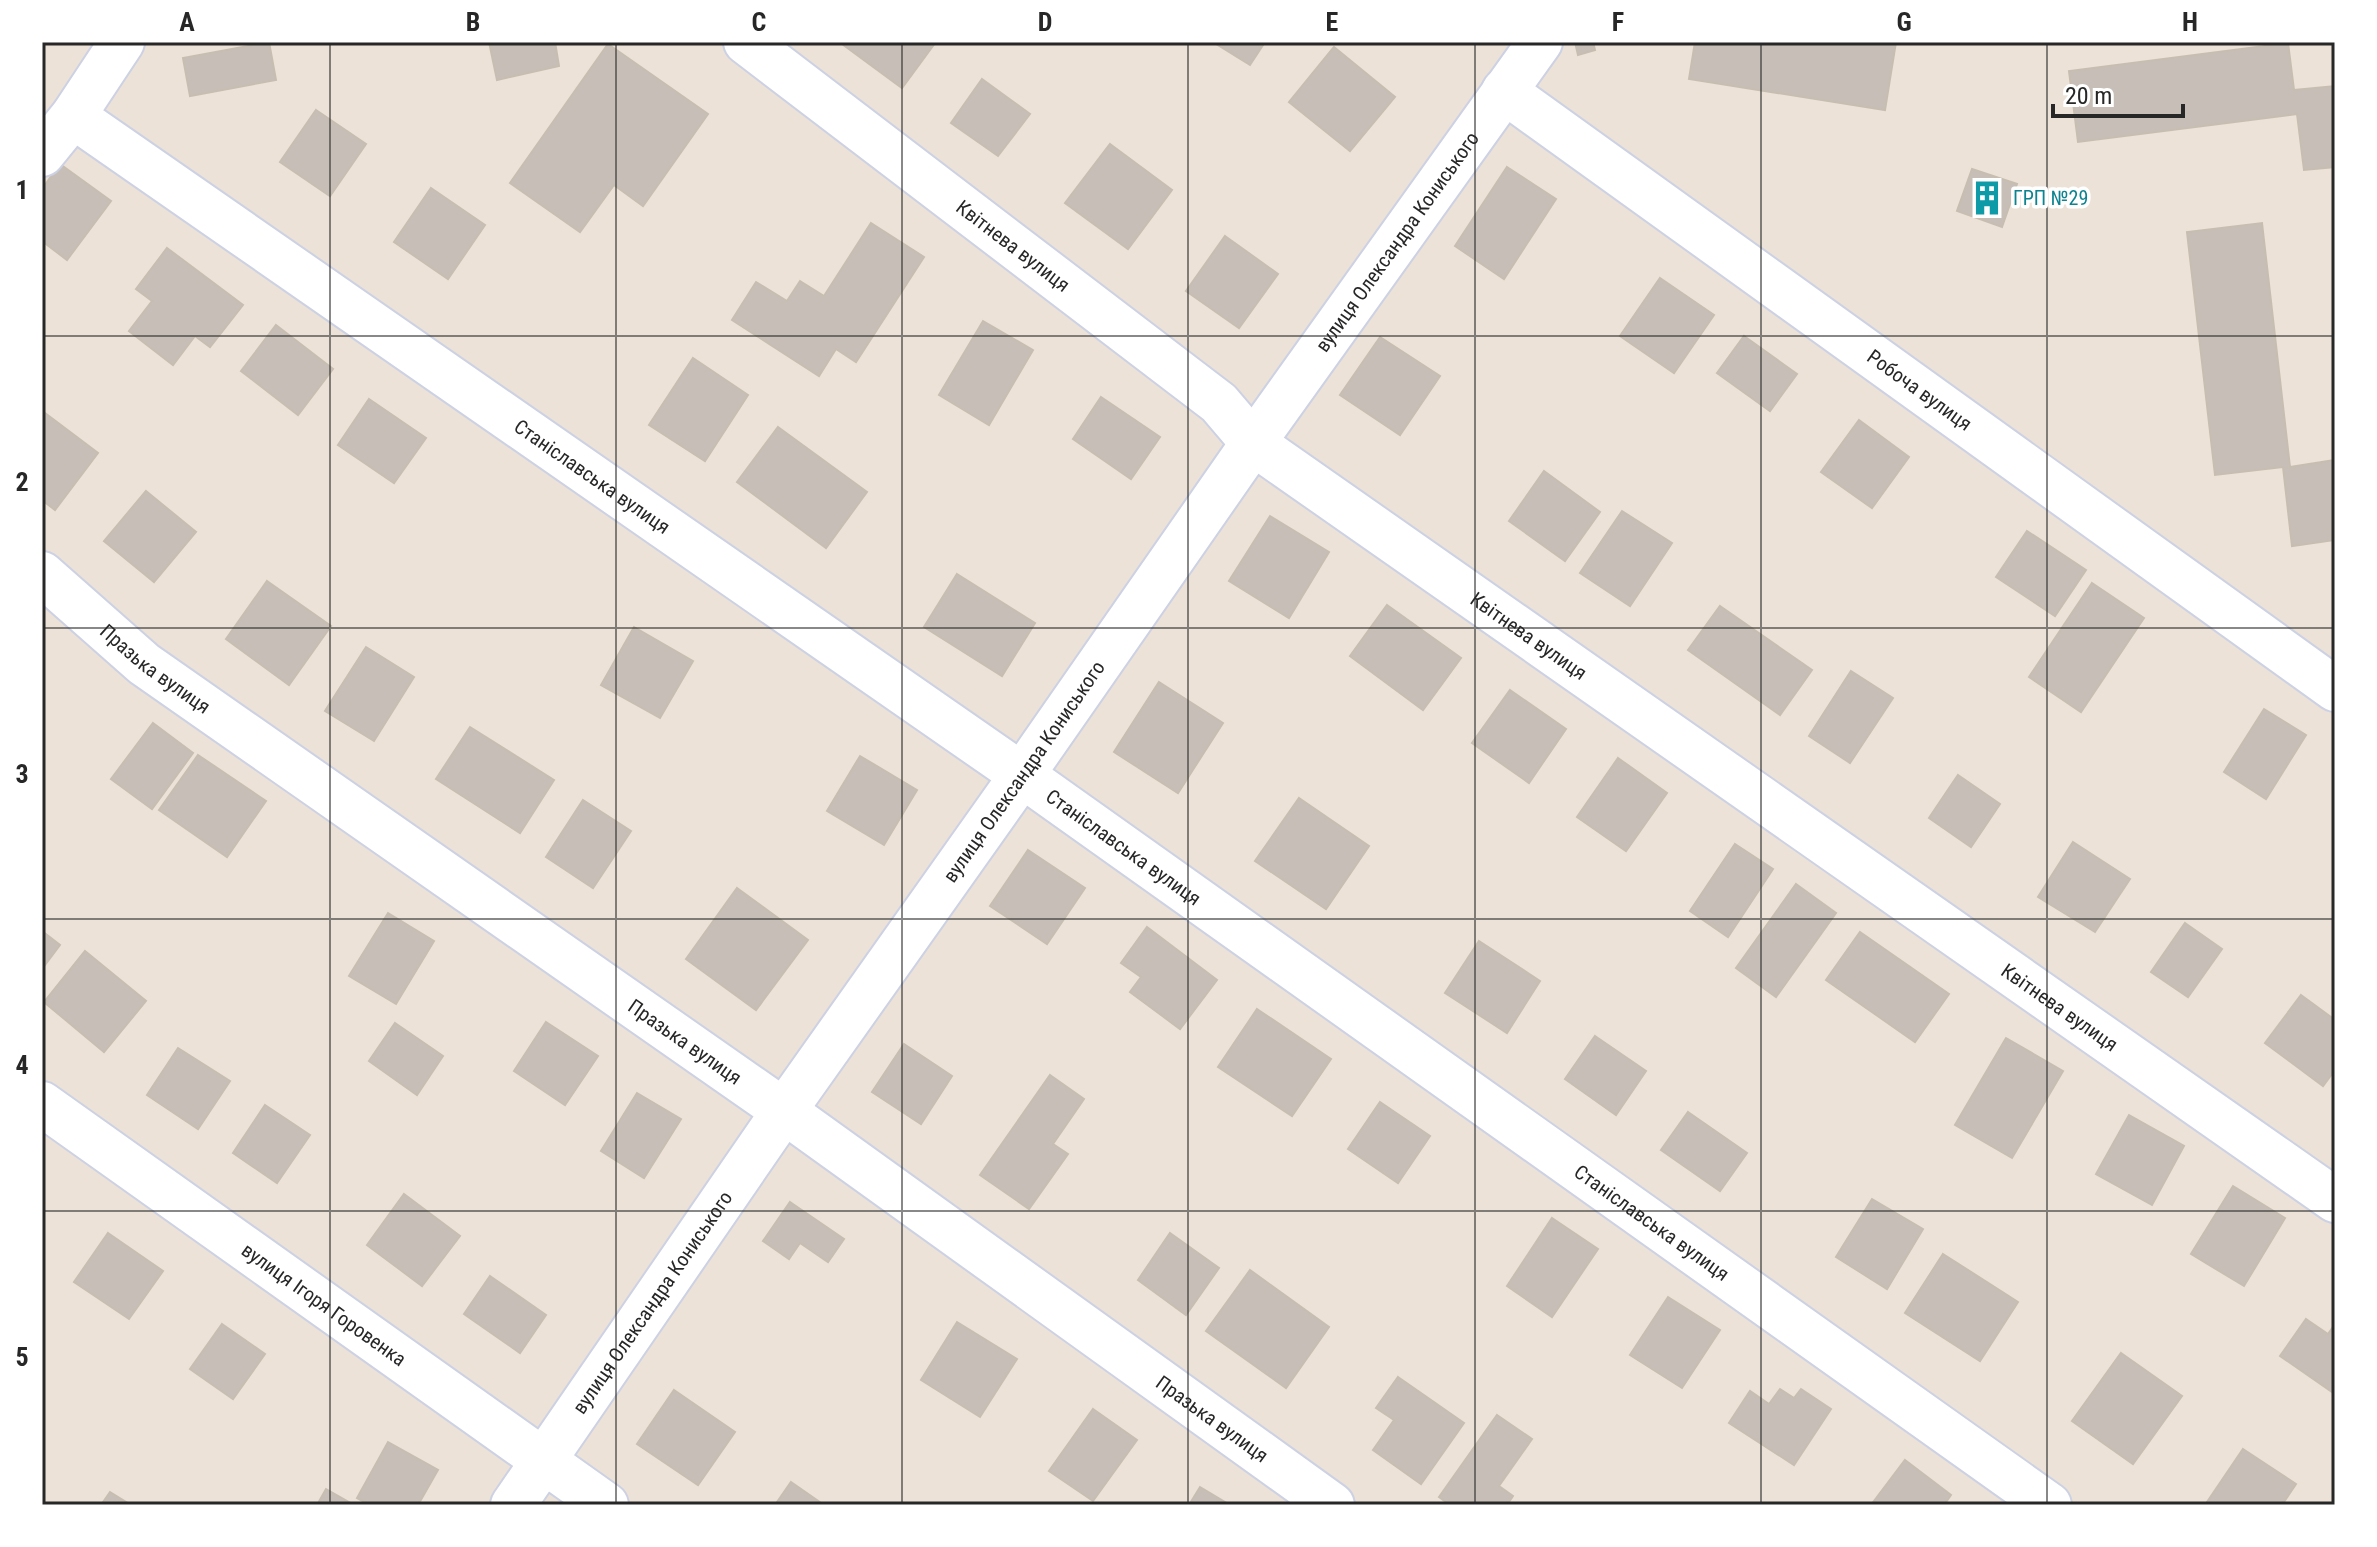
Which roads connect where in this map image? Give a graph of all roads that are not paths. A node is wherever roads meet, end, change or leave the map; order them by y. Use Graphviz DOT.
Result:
graph roads {
  1 [pos="122,42"];
  2 [pos="746,42"];
  3 [pos="1540,42"];
  4 [pos="1504,91"];
  5 [pos="73,116"];
  6 [pos="42,154"];
  7 [pos="1253,443"];
  8 [pos="42,574"];
  9 [pos="2335,689"];
  10 [pos="1022,775"];
  11 [pos="42,1104"];
  12 [pos="784,1111"];
  13 [pos="2335,1200"];
  14 [pos="544,1461"];
  15 [pos="513,1505"];
  16 [pos="606,1505"];
  17 [pos="1332,1505"];
  18 [pos="2049,1505"];
  1 -- 5 [label="street"];
  2 -- 7 [label="street, Квітнева вулиця"];
  3 -- 4 [label="street, вулиця Олександра Кониського"];
  4 -- 7 [label="street, вулиця Олександра Кониського"];
  4 -- 9 [label="street, Робоча вулиця"];
  5 -- 6 [label="street"];
  5 -- 10 [label="street, Станіславська вулиця"];
  7 -- 10 [label="street, вулиця Олександра Кониського"];
  7 -- 13 [label="street, Квітнева вулиця"];
  8 -- 12 [label="street, Празька вулиця"];
  10 -- 12 [label="street, вулиця Олександра Кониського"];
  10 -- 18 [label="street, Станіславська вулиця"];
  11 -- 14 [label="street, вулиця Ігоря Горовенка"];
  12 -- 14 [label="street, вулиця Олександра Кониського"];
  12 -- 17 [label="street, Празька вулиця"];
  14 -- 15 [label="street, вулиця Олександра Кониського"];
  14 -- 16 [label="street, вулиця Ігоря Горовенка"];
}
